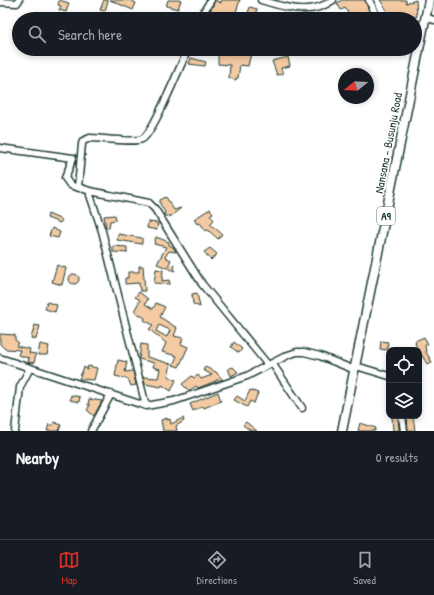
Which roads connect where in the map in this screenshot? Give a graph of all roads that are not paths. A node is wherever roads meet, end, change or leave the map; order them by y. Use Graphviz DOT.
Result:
graph roads {
  1 [pos="19,0"];
  2 [pos="211,0"];
  3 [pos="260,0"];
  4 [pos="333,0"];
  5 [pos="369,0"];
  6 [pos="429,0"];
  7 [pos="0,2"];
  8 [pos="203,12"];
  9 [pos="375,12"];
  10 [pos="425,17"];
  11 [pos="434,20"];
  12 [pos="422,22"];
  13 [pos="185,56"];
  14 [pos="413,56"];
  15 [pos="0,148"];
  16 [pos="78,188"];
  17 [pos="90,191"];
  18 [pos="0,358"];
  19 [pos="270,364"];
  20 [pos="30,368"];
  21 [pos="356,368"];
  22 [pos="386,375"];
  23 [pos="111,394"];
  24 [pos="146,406"];
  25 [pos="302,408"];
  26 [pos="402,419"];
  27 [pos="15,431"];
  28 [pos="91,431"];
  29 [pos="342,431"];
  30 [pos="404,431"];
  1 -- 7 [label="street"];
  2 -- 8 [label="street"];
  3 -- 4 [label="street"];
  5 -- 9 [label="street"];
  6 -- 10 [label="main road, Nansana - Busunju Road / A9"];
  10 -- 11 [label="street"];
  10 -- 12 [label="main road, Nansana - Busunju Road / A9"];
  13 -- 16 [label="street"];
  14 -- 21 [label="main road, Nansana - Busunju Road / A9"];
  15 -- 16 [label="street"];
  16 -- 17 [label="street"];
  17 -- 19 [label="street"];
  17 -- 24 [label="street"];
  18 -- 20 [label="street"];
  19 -- 21 [label="street"];
  19 -- 24 [label="street"];
  19 -- 25 [label="street"];
  20 -- 23 [label="street"];
  20 -- 27 [label="street"];
  21 -- 22 [label="street"];
  21 -- 29 [label="main road, Nansana - Busunju Road / A9"];
  23 -- 24 [label="street"];
  23 -- 28 [label="street"];
  26 -- 30 [label="street"];
}
